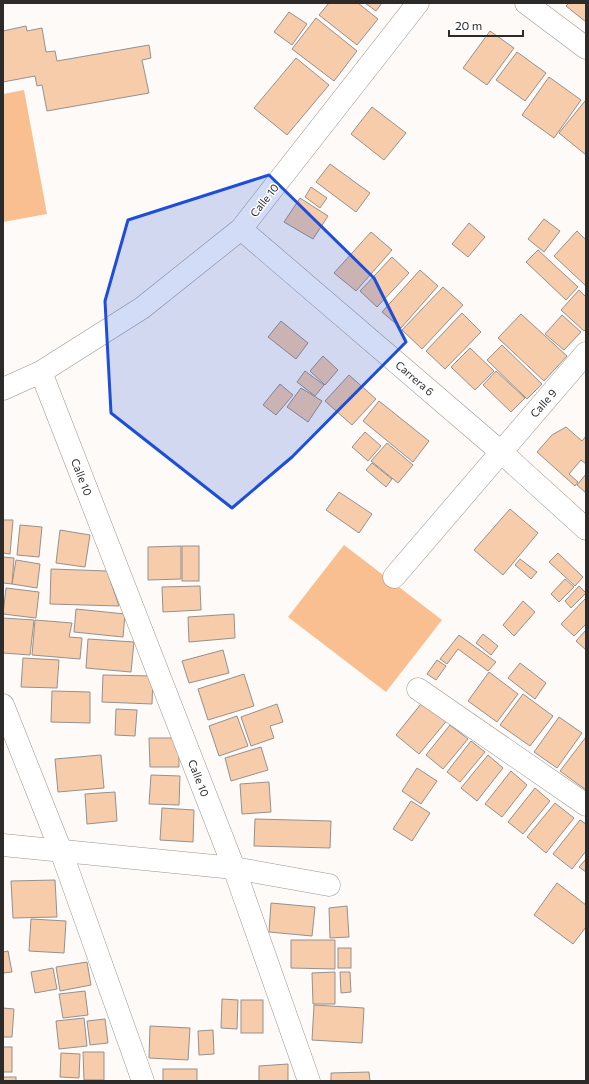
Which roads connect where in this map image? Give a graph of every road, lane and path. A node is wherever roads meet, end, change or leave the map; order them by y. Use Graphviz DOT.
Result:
graph roads {
  1 [pos="418,3"];
  2 [pos="526,3"];
  3 [pos="586,48"];
  4 [pos="241,228"];
  5 [pos="586,353"];
  6 [pos="41,372"];
  7 [pos="3,389"];
  8 [pos="501,452"];
  9 [pos="586,529"];
  10 [pos="394,577"];
  11 [pos="418,689"];
  12 [pos="3,704"];
  13 [pos="586,806"];
  14 [pos="3,845"];
  15 [pos="61,851"];
  16 [pos="234,868"];
  17 [pos="329,885"];
  18 [pos="143,1081"];
  19 [pos="310,1081"];
  1 -- 4 [label="street, Calle 10"];
  2 -- 3 [label="street"];
  4 -- 6 [label="street, Calle 10"];
  4 -- 8 [label="street, Carrera 6"];
  5 -- 8 [label="street, Calle 9"];
  6 -- 7 [label="street"];
  6 -- 16 [label="street, Calle 10"];
  8 -- 9 [label="street, Carrera 6"];
  8 -- 10 [label="street, Calle 9"];
  11 -- 13 [label="street"];
  12 -- 15 [label="street"];
  14 -- 15 [label="street"];
  15 -- 16 [label="street"];
  15 -- 18 [label="street"];
  16 -- 17 [label="street"];
  16 -- 19 [label="street, Calle 10"];
}
